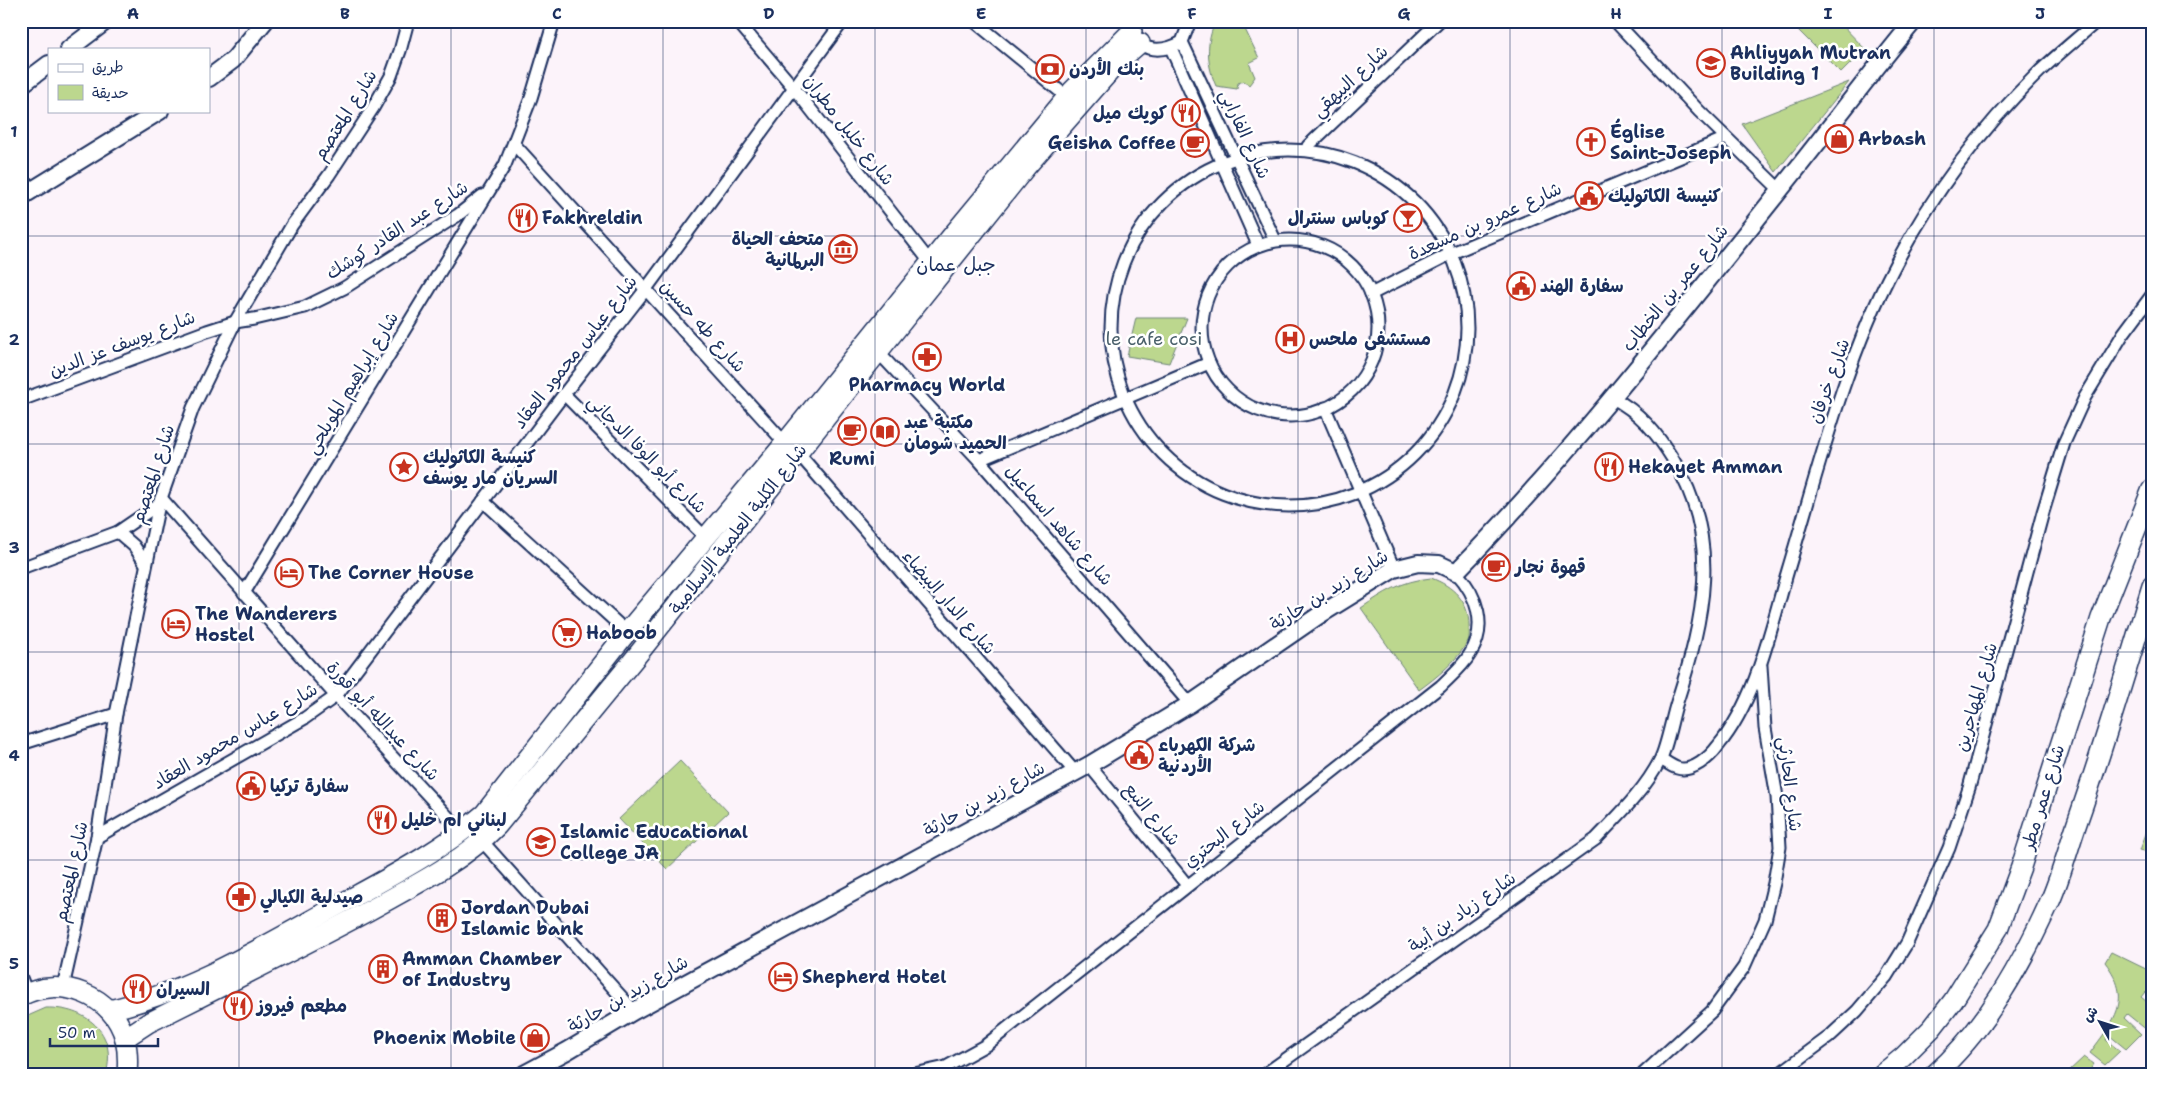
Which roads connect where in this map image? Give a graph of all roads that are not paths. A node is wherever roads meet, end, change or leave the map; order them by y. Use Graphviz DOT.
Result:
graph roads {
  1 [pos="106,21"];
  2 [pos="265,21"];
  3 [pos="408,21"];
  4 [pos="554,21"];
  5 [pos="737,21"];
  6 [pos="843,21"];
  7 [pos="974,21"];
  8 [pos="1190,21"];
  9 [pos="1439,21"];
  10 [pos="1615,21"];
  11 [pos="1914,21"];
  12 [pos="2097,21"];
  13 [pos="1131,28"];
  14 [pos="1182,42"];
  15 [pos="70,48"];
  16 [pos="1171,48"];
  17 [pos="48,65"];
  18 [pos="210,77"];
  19 [pos="21,84"];
  20 [pos="794,88"];
  21 [pos="1067,97"];
  22 [pos="158,112"];
  23 [pos="1726,138"];
  24 [pos="514,144"];
  25 [pos="1308,146"];
  26 [pos="1238,160"];
  27 [pos="1222,165"];
  28 [pos="1780,190"];
  29 [pos="489,191"];
  30 [pos="21,197"];
  31 [pos="1275,240"];
  32 [pos="1258,245"];
  33 [pos="1452,253"];
  34 [pos="930,262"];
  35 [pos="646,289"];
  36 [pos="1371,294"];
  37 [pos="2152,295"];
  38 [pos="235,322"];
  39 [pos="878,352"];
  40 [pos="1209,362"];
  41 [pos="564,394"];
  42 [pos="1611,398"];
  43 [pos="21,400"];
  44 [pos="1124,400"];
  45 [pos="1324,408"];
  46 [pos="792,448"];
  47 [pos="979,460"];
  48 [pos="2152,489"];
  49 [pos="1362,492"];
  50 [pos="160,501"];
  51 [pos="483,501"];
  52 [pos="118,532"];
  53 [pos="706,538"];
  54 [pos="146,564"];
  55 [pos="21,568"];
  56 [pos="1394,569"];
  57 [pos="1456,572"];
  58 [pos="2152,586"];
  59 [pos="244,593"];
  60 [pos="627,632"];
  61 [pos="1761,662"];
  62 [pos="336,696"];
  63 [pos="1190,704"];
  64 [pos="116,714"];
  65 [pos="21,744"];
  66 [pos="1661,759"];
  67 [pos="1082,769"];
  68 [pos="462,832"];
  69 [pos="97,837"];
  70 [pos="482,841"];
  71 [pos="1188,885"];
  72 [pos="63,987"];
  73 [pos="23,989"];
  74 [pos="109,1010"];
  75 [pos="634,1011"];
  76 [pos="125,1038"];
  77 [pos="567,1051"];
  78 [pos="127,1074"];
  79 [pos="524,1074"];
  80 [pos="547,1074"];
  81 [pos="914,1074"];
  82 [pos="1264,1074"];
  83 [pos="1643,1074"];
  84 [pos="1779,1074"];
  85 [pos="1882,1074"];
  86 [pos="1934,1074"];
  1 -- 15 [label="street"];
  2 -- 18 [label="street"];
  3 -- 38 [label="street, شارع المعتصم"];
  4 -- 24 [label="street, شارع عبد القادر كوشك"];
  5 -- 20 [label="street, شارع خليل مطران"];
  6 -- 20 [label="street, شارع عباس محمود العقاد"];
  7 -- 21 [label="street"];
  8 -- 14 [label="street"];
  9 -- 25 [label="street, شارع البيهقي"];
  10 -- 23 [label="street"];
  11 -- 28 [label="street, شارع عمر بن الخطاب"];
  12 -- 61 [label="street, شارع خرفان"];
  13 -- 16 [label="street"];
  13 -- 21 [label="main road, شارع الكلية العلمية الإسلامية"];
  13 -- 39 [label="main road, شارع الكلية العلمية الإسلامية"];
  14 -- 16 [label="street"];
  14 -- 26 [label="street, شارع الفارابي"];
  16 -- 27 [label="street, شارع الفارابي"];
  17 -- 19 [label="street"];
  20 -- 34 [label="street, شارع خليل مطران"];
  20 -- 35 [label="street, شارع عباس محمود العقاد"];
  21 -- 34 [label="main road, شارع الكلية العلمية الإسلامية"];
  22 -- 30 [label="street"];
  23 -- 28 [label="street"];
  23 -- 33 [label="street, شارع عمرو بن مسعدة"];
  24 -- 29 [label="street, شارع عبد القادر كوشك"];
  24 -- 35 [label="street, شارع طه حسين"];
  25 -- 26 [label="street"];
  25 -- 33 [label="street"];
  26 -- 27 [label="street"];
  26 -- 31 [label="street, شارع الفارابي"];
  27 -- 32 [label="street, شارع الفارابي"];
  27 -- 44 [label="street"];
  28 -- 42 [label="street, شارع عمر بن الخطاب"];
  29 -- 38 [label="street, شارع عبد القادر كوشك"];
  29 -- 59 [label="street, شارع إبراهيم المويلحي"];
  31 -- 32 [label="street"];
  31 -- 36 [label="street"];
  32 -- 40 [label="street"];
  33 -- 36 [label="street, شارع عمرو بن مسعدة"];
  33 -- 49 [label="street"];
  34 -- 46 [label="main road, شارع الكلية العلمية الإسلامية"];
  35 -- 41 [label="street, شارع عباس محمود العقاد"];
  35 -- 46 [label="street, شارع طه حسين"];
  36 -- 45 [label="street"];
  37 -- 84 [label="street, شارع المهاجرين"];
  38 -- 43 [label="street, شارع يوسف عز الدين"];
  38 -- 50 [label="street, شارع المعتصم"];
  39 -- 46 [label="main road, شارع الكلية العلمية الإسلامية"];
  39 -- 47 [label="street, شارع شاهد اسماعيل"];
  40 -- 44 [label="street"];
  40 -- 45 [label="street"];
  41 -- 51 [label="street, شارع عباس محمود العقاد"];
  41 -- 53 [label="street, شارع أبو الوفا الدجاني"];
  42 -- 57 [label="street, شارع عمر بن الخطاب"];
  42 -- 66 [label="street, شارع زياد بن أبية"];
  44 -- 47 [label="street"];
  44 -- 49 [label="street"];
  45 -- 49 [label="street"];
  46 -- 53 [label="main road, شارع الكلية العلمية الإسلامية"];
  46 -- 67 [label="street, شارع الدار البيضاء"];
  46 -- 70 [label="main road, شارع الكلية العلمية الإسلامية"];
  47 -- 63 [label="street, شارع شاهد اسماعيل"];
  48 -- 85 [label="main road, شارع عمر مطر"];
  49 -- 56 [label="street"];
  50 -- 52 [label="street"];
  50 -- 54 [label="street, شارع المعتصم"];
  50 -- 59 [label="street, شارع عبدالله أبو قورة"];
  51 -- 60 [label="street"];
  51 -- 62 [label="street, شارع عباس محمود العقاد"];
  52 -- 54 [label="street"];
  52 -- 55 [label="street"];
  53 -- 60 [label="main road, شارع الكلية العلمية الإسلامية"];
  54 -- 64 [label="street, شارع المعتصم"];
  56 -- 57 [label="street, شارع زيد بن حارثة"];
  56 -- 63 [label="street, شارع زيد بن حارثة"];
  57 -- 71 [label="street, شارع البحتري"];
  58 -- 86 [label="main road"];
  59 -- 62 [label="street, شارع عبدالله أبو قورة"];
  60 -- 68 [label="main road, شارع الكلية العلمية الإسلامية"];
  61 -- 66 [label="street, شارع خرفان"];
  61 -- 83 [label="street, شارع الحارثي"];
  62 -- 68 [label="street, شارع عبدالله أبو قورة"];
  62 -- 69 [label="street, شارع عباس محمود العقاد"];
  63 -- 67 [label="street, شارع زيد بن حارثة"];
  64 -- 65 [label="street"];
  64 -- 69 [label="street, شارع المعتصم"];
  66 -- 82 [label="street, شارع زياد بن أبية"];
  67 -- 71 [label="street, شارع النبع"];
  67 -- 75 [label="street, شارع زيد بن حارثة"];
  68 -- 74 [label="main road, شارع الكلية العلمية الإسلامية"];
  69 -- 72 [label="street, شارع المعتصم"];
  70 -- 75 [label="street"];
  70 -- 76 [label="main road, شارع الكلية العلمية الإسلامية"];
  71 -- 81 [label="street, شارع البحتري"];
  72 -- 73 [label="main road"];
  72 -- 74 [label="main road"];
  74 -- 76 [label="main road"];
  75 -- 77 [label="street, شارع زيد بن حارثة"];
  76 -- 78 [label="main road"];
  77 -- 79 [label="street, شارع زيد بن حارثة"];
  77 -- 80 [label="street"];
}
